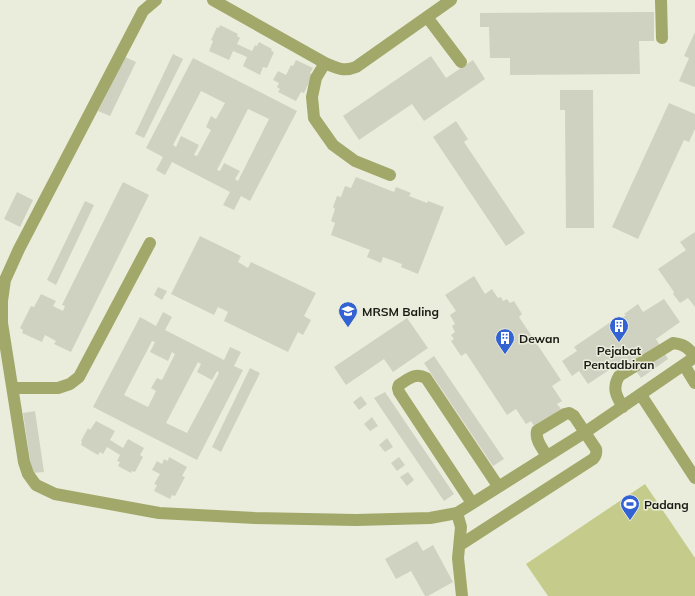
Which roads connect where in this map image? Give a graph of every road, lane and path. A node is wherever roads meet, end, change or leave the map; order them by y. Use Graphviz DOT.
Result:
graph roads {
  1 [pos="156,0"];
  2 [pos="213,0"];
  3 [pos="451,0"];
  4 [pos="661,0"];
  5 [pos="427,17"];
  6 [pos="662,38"];
  7 [pos="325,62"];
  8 [pos="460,62"];
  9 [pos="390,175"];
  10 [pos="150,244"];
  11 [pos="695,357"];
  12 [pos="684,365"];
  13 [pos="695,383"];
  14 [pos="13,388"];
  15 [pos="641,395"];
  16 [pos="622,406"];
  17 [pos="584,433"];
  18 [pos="547,456"];
  19 [pos="695,478"];
  20 [pos="498,486"];
  21 [pos="472,503"];
  22 [pos="457,513"];
  23 [pos="460,545"];
  24 [pos="462,596"];
  1 -- 14 [label="lane"];
  2 -- 7 [label="lane"];
  3 -- 5 [label="lane"];
  4 -- 6 [label="lane"];
  5 -- 7 [label="lane"];
  5 -- 8 [label="lane"];
  7 -- 9 [label="lane"];
  10 -- 14 [label="lane"];
  11 -- 12 [label="lane"];
  11 -- 16 [label="lane"];
  12 -- 13 [label="lane"];
  12 -- 15 [label="lane"];
  14 -- 22 [label="lane"];
  15 -- 16 [label="lane"];
  15 -- 19 [label="lane"];
  16 -- 17 [label="lane"];
  17 -- 18 [label="lane"];
  17 -- 18 [label="lane"];
  17 -- 23 [label="lane"];
  18 -- 20 [label="lane"];
  20 -- 21 [label="lane"];
  20 -- 21 [label="lane"];
  21 -- 22 [label="lane"];
  22 -- 23 [label="lane"];
  23 -- 24 [label="lane"];
}
